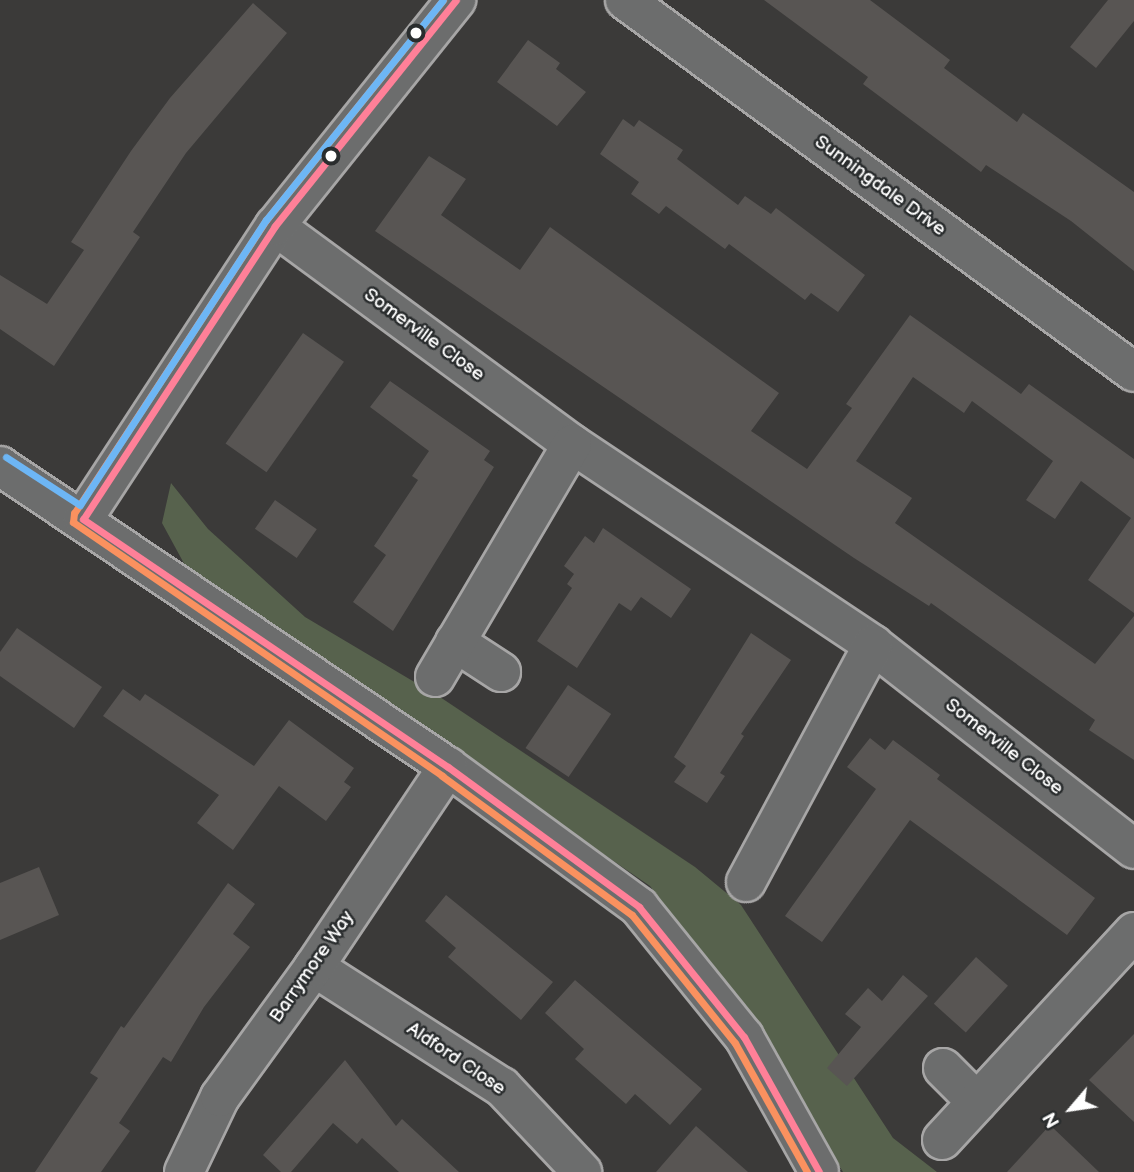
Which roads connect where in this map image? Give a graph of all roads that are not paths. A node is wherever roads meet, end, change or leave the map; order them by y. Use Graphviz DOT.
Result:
graph roads {
  1 [pos="456,0"];
  2 [pos="625,0"];
  3 [pos="275,226"];
  4 [pos="1134,372"];
  5 [pos="572,444"];
  6 [pos="0,466"];
  7 [pos="83,519"];
  8 [pos="455,642"];
  9 [pos="873,645"];
  10 [pos="501,672"];
  11 [pos="435,677"];
  12 [pos="447,767"];
  13 [pos="1134,849"];
  14 [pos="746,882"];
  15 [pos="1134,932"];
  16 [pos="314,967"];
  17 [pos="943,1068"];
  18 [pos="977,1102"];
  19 [pos="942,1140"];
  20 [pos="184,1172"];
  21 [pos="582,1172"];
  22 [pos="819,1172"];
  1 -- 3 [label="street"];
  2 -- 4 [label="street, Sunningdale Drive"];
  3 -- 5 [label="street, Somerville Close"];
  3 -- 7 [label="street"];
  5 -- 8 [label="street"];
  5 -- 9 [label="street, Somerville Close"];
  6 -- 7 [label="street"];
  7 -- 12 [label="street"];
  8 -- 10 [label="street"];
  8 -- 11 [label="street"];
  9 -- 13 [label="street, Somerville Close"];
  9 -- 14 [label="street"];
  12 -- 16 [label="street, Barrymore Way"];
  12 -- 22 [label="street"];
  15 -- 18 [label="street"];
  16 -- 20 [label="street, Barrymore Way"];
  16 -- 21 [label="street, Aldford Close"];
  17 -- 18 [label="street"];
  18 -- 19 [label="street"];
}
